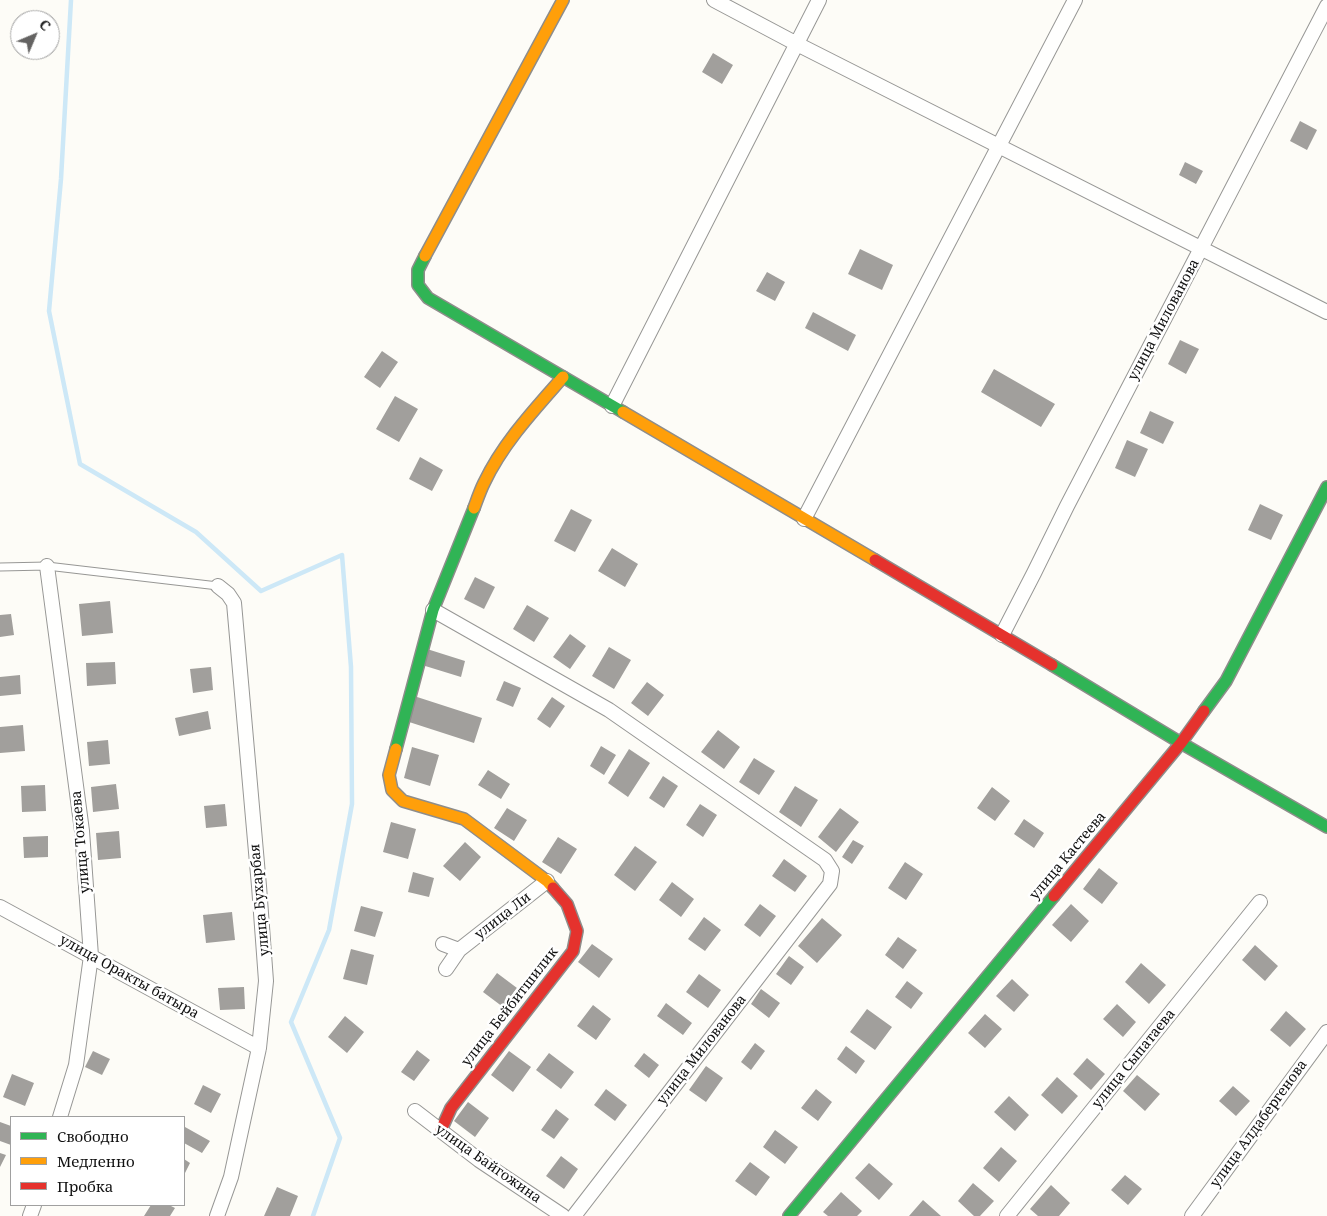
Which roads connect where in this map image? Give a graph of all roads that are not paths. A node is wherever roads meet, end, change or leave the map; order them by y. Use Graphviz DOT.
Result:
graph roads {
  1 [pos="563,0"];
  2 [pos="714,0"];
  3 [pos="819,0"];
  4 [pos="1075,0"];
  5 [pos="1327,6"];
  6 [pos="797,44"];
  7 [pos="999,146"];
  8 [pos="1201,248"];
  9 [pos="1327,312"];
  10 [pos="563,377"];
  11 [pos="612,406"];
  12 [pos="1327,487"];
  13 [pos="804,519"];
  14 [pos="47,566"];
  15 [pos="0,567"];
  16 [pos="218,586"];
  17 [pos="433,610"];
  18 [pos="1002,635"];
  19 [pos="1181,743"];
  20 [pos="1327,827"];
  21 [pos="547,881"];
  22 [pos="1260,902"];
  23 [pos="0,907"];
  24 [pos="444,944"];
  25 [pos="459,950"];
  26 [pos="91,956"];
  27 [pos="446,969"];
  28 [pos="1327,1032"];
  29 [pos="259,1048"];
  30 [pos="414,1111"];
  31 [pos="60,1116"];
  32 [pos="441,1130"];
  33 [pos="217,1216"];
  34 [pos="563,1216"];
  35 [pos="574,1216"];
  36 [pos="789,1216"];
  37 [pos="1007,1216"];
  38 [pos="1192,1216"];
  1 -- 10 [label="street"];
  2 -- 6 [label="street"];
  3 -- 6 [label="street"];
  4 -- 7 [label="street"];
  5 -- 8 [label="street, улица Милованова"];
  6 -- 7 [label="street"];
  6 -- 11 [label="street"];
  7 -- 8 [label="street"];
  7 -- 13 [label="street"];
  8 -- 9 [label="street"];
  8 -- 18 [label="street, улица Милованова"];
  10 -- 11 [label="street"];
  10 -- 17 [label="street, улица Бейбитшилик"];
  11 -- 13 [label="street"];
  12 -- 19 [label="street, улица Кастеева"];
  13 -- 18 [label="street"];
  14 -- 15 [label="lane"];
  14 -- 16 [label="lane"];
  14 -- 26 [label="street, улица Токаева"];
  16 -- 29 [label="street, улица Бухарбая"];
  17 -- 21 [label="street, улица Бейбитшилик"];
  17 -- 35 [label="street, улица Милованова"];
  18 -- 19 [label="street"];
  19 -- 20 [label="street"];
  19 -- 36 [label="street, улица Кастеева"];
  21 -- 25 [label="street, улица Ли"];
  21 -- 32 [label="street, улица Бейбитшилик"];
  22 -- 37 [label="street, улица Сыпатаева"];
  23 -- 26 [label="street, улица Оракты батыра"];
  24 -- 25 [label="street"];
  25 -- 27 [label="street, улица Ли"];
  26 -- 29 [label="street, улица Оракты батыра"];
  26 -- 31 [label="street, улица Токаева"];
  28 -- 38 [label="street, улица Алдабергенова"];
  29 -- 33 [label="street, улица Бухарбая"];
  30 -- 32 [label="street, улица Байгожина"];
  32 -- 34 [label="street, улица Байгожина"];
}
